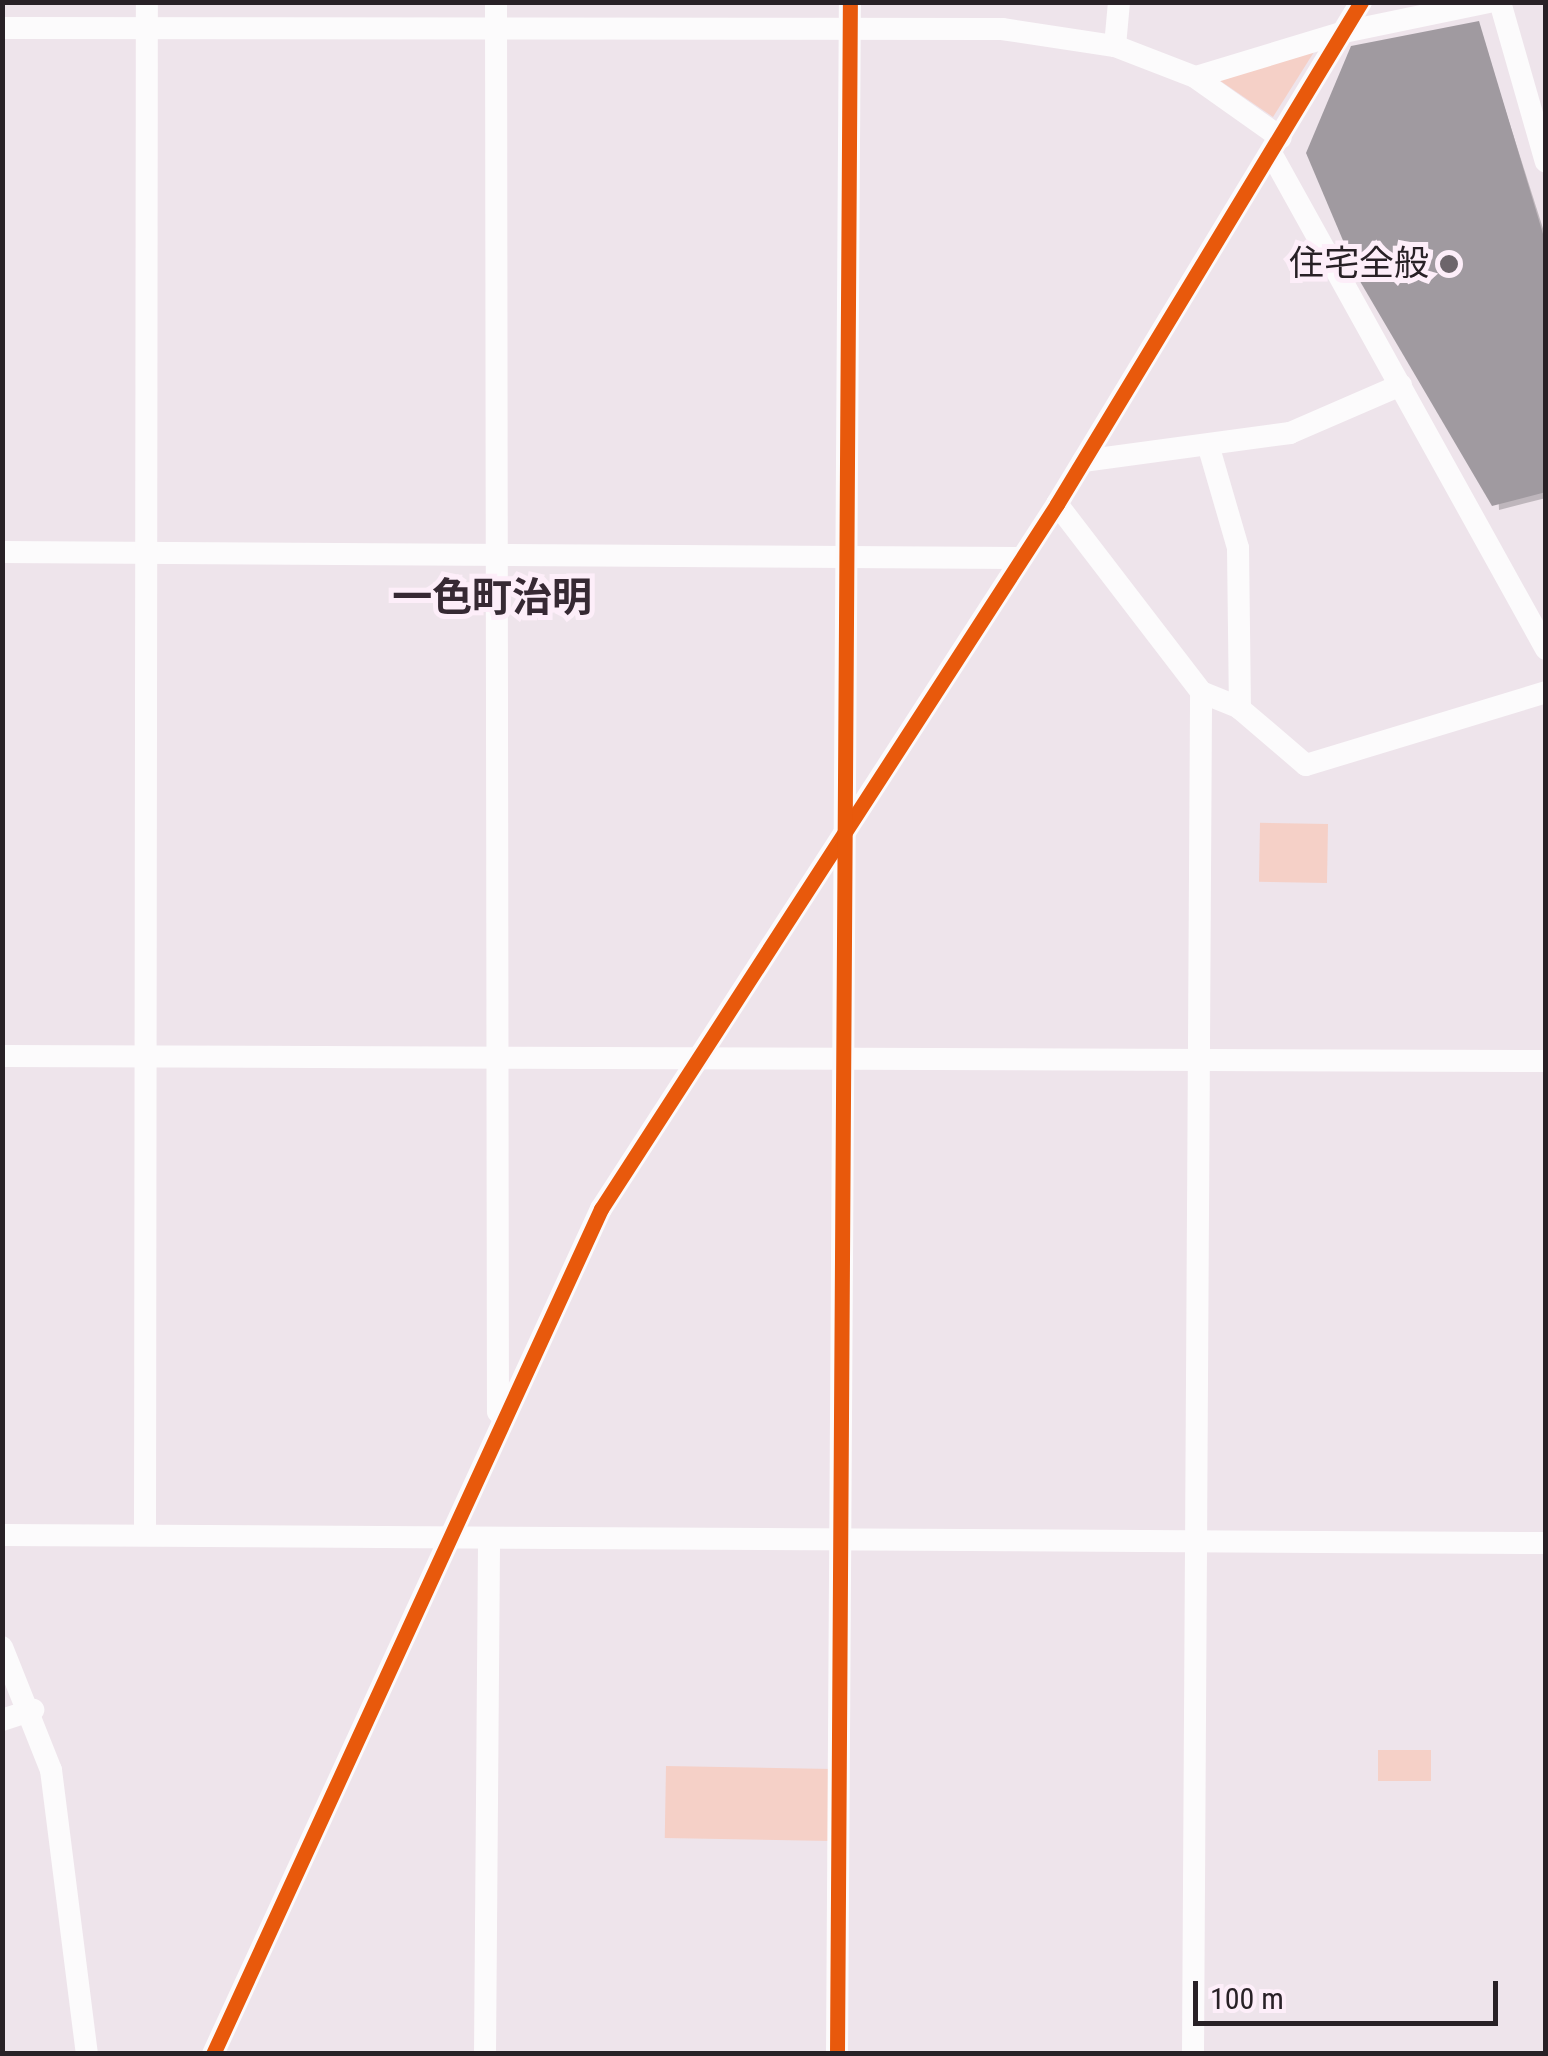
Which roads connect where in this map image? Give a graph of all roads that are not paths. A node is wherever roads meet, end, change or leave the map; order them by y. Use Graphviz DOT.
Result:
graph roads {
  1 [pos="147,2"];
  2 [pos="496,2"];
  3 [pos="850,2"];
  4 [pos="1119,2"];
  5 [pos="1361,2"];
  6 [pos="1488,2"];
  7 [pos="1500,2"];
  8 [pos="2,28"];
  9 [pos="144,30"];
  10 [pos="850,30"];
  11 [pos="496,31"];
  12 [pos="1344,32"];
  13 [pos="1115,46"];
  14 [pos="1196,77"];
  15 [pos="1276,146"];
  16 [pos="1546,162"];
  17 [pos="1401,385"];
  18 [pos="1209,448"];
  19 [pos="1083,461"];
  20 [pos="1057,504"];
  21 [pos="2,552"];
  22 [pos="143,552"];
  23 [pos="494,553"];
  24 [pos="850,553"];
  25 [pos="1016,558"];
  26 [pos="1546,649"];
  27 [pos="1201,692"];
  28 [pos="1546,692"];
  29 [pos="1240,709"];
  30 [pos="848,816"];
  31 [pos="2,1056"];
  32 [pos="144,1056"];
  33 [pos="849,1057"];
  34 [pos="694,1058"];
  35 [pos="493,1059"];
  36 [pos="1199,1061"];
  37 [pos="1546,1062"];
  38 [pos="498,1416"];
  39 [pos="145,1534"];
  40 [pos="2,1535"];
  41 [pos="844,1538"];
  42 [pos="446,1539"];
  43 [pos="489,1539"];
  44 [pos="1196,1540"];
  45 [pos="1546,1543"];
  46 [pos="2,1647"];
  47 [pos="33,1710"];
  48 [pos="2,1720"];
  49 [pos="87,2054"];
  50 [pos="213,2054"];
  51 [pos="484,2054"];
  52 [pos="838,2054"];
  53 [pos="1193,2054"];
  1 -- 9 [label="street"];
  2 -- 11 [label="street"];
  3 -- 10 [label="street"];
  4 -- 13 [label="street"];
  5 -- 12 [label="street"];
  6 -- 12 [label="street"];
  7 -- 16 [label="street"];
  8 -- 9 [label="street"];
  9 -- 11 [label="street"];
  9 -- 22 [label="street"];
  10 -- 11 [label="street"];
  10 -- 13 [label="street"];
  10 -- 24 [label="street"];
  11 -- 23 [label="street"];
  12 -- 14 [label="street"];
  12 -- 15 [label="street"];
  13 -- 14 [label="street"];
  14 -- 15 [label="street"];
  15 -- 17 [label="street"];
  15 -- 19 [label="street"];
  17 -- 18 [label="street"];
  17 -- 26 [label="street"];
  18 -- 19 [label="street"];
  18 -- 29 [label="street"];
  19 -- 20 [label="street"];
  20 -- 25 [label="street"];
  20 -- 27 [label="street"];
  21 -- 22 [label="street"];
  22 -- 23 [label="street"];
  22 -- 32 [label="street"];
  23 -- 24 [label="street"];
  23 -- 35 [label="street"];
  24 -- 25 [label="street"];
  24 -- 30 [label="street"];
  25 -- 30 [label="street"];
  27 -- 29 [label="street"];
  27 -- 36 [label="street"];
  28 -- 29 [label="street"];
  30 -- 33 [label="street"];
  30 -- 34 [label="street"];
  31 -- 32 [label="street"];
  32 -- 35 [label="street"];
  32 -- 39 [label="street"];
  33 -- 34 [label="street"];
  33 -- 36 [label="street"];
  33 -- 41 [label="street"];
  34 -- 35 [label="street"];
  34 -- 38 [label="street"];
  35 -- 38 [label="street"];
  36 -- 37 [label="street"];
  36 -- 44 [label="street"];
  38 -- 42 [label="street"];
  39 -- 40 [label="street"];
  39 -- 42 [label="street"];
  41 -- 43 [label="street"];
  41 -- 44 [label="street"];
  41 -- 52 [label="street"];
  42 -- 43 [label="street"];
  42 -- 50 [label="street"];
  43 -- 51 [label="street"];
  44 -- 45 [label="street"];
  44 -- 53 [label="street"];
  46 -- 47 [label="street"];
  47 -- 48 [label="street"];
  47 -- 49 [label="street"];
}
